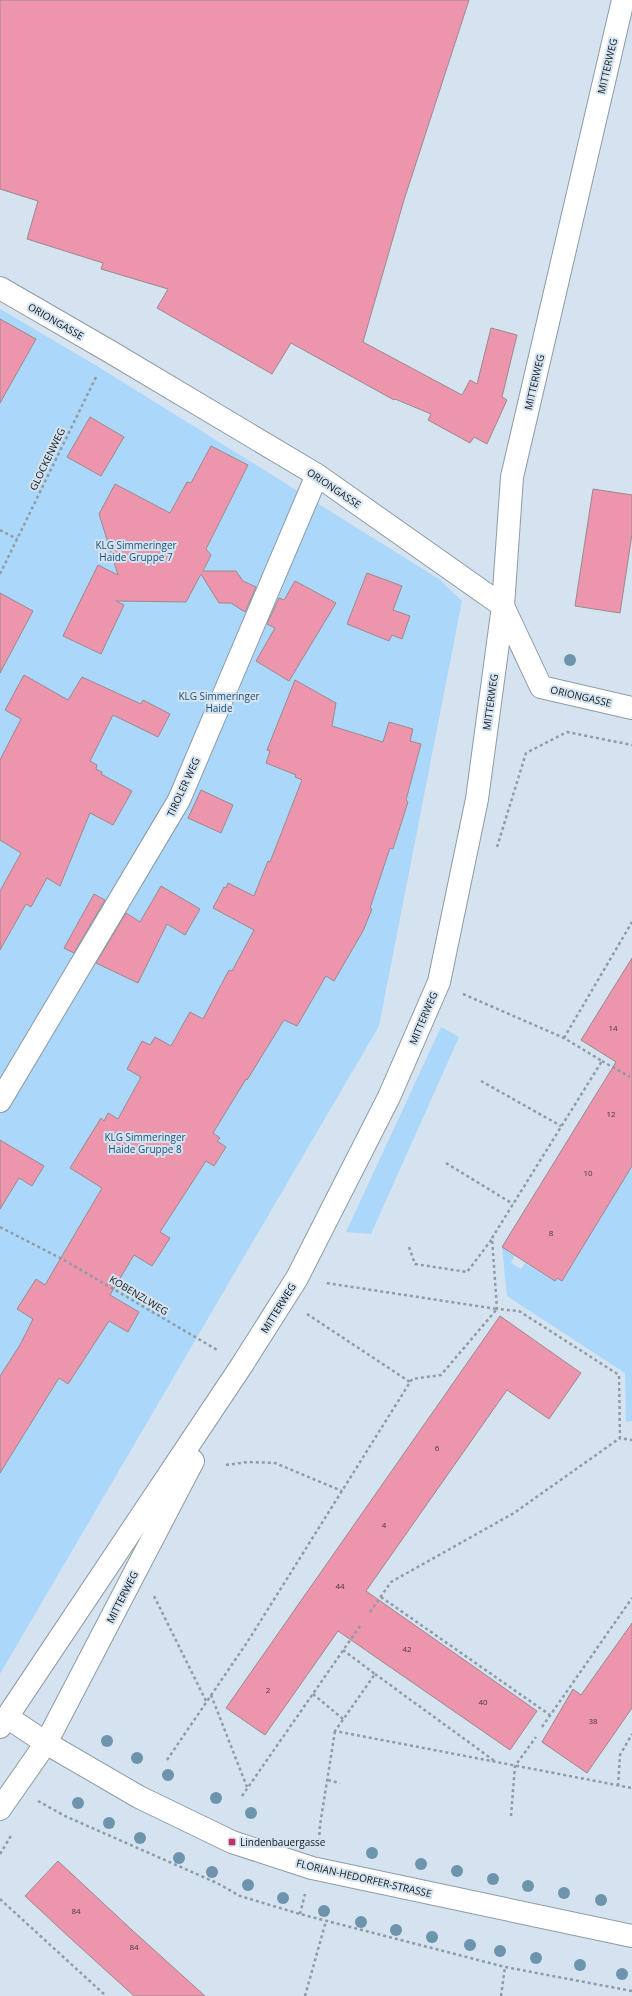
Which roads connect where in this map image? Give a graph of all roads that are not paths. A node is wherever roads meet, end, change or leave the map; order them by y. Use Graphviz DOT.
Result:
graph roads {
  1 [pos="623,0"];
  2 [pos="0,288"];
  3 [pos="317,475"];
  4 [pos="503,606"];
  5 [pos="632,708"];
  6 [pos="0,1101"];
  7 [pos="242,1365"];
  8 [pos="3,1722"];
  9 [pos="46,1744"];
  10 [pos="0,1809"];
  11 [pos="632,1936"];
  1 -- 4 [label="street, MITTERWEG"];
  2 -- 3 [label="street, ORIONGASSE"];
  3 -- 4 [label="street, ORIONGASSE"];
  3 -- 6 [label="street, TIROLER WEG"];
  4 -- 5 [label="street, ORIONGASSE"];
  4 -- 7 [label="street, MITTERWEG"];
  7 -- 8 [label="street, MITTERWEG"];
  7 -- 9 [label="street, MITTERWEG"];
  8 -- 9 [label="street, FLORIAN-HEDORFER-STRASSE"];
  9 -- 10 [label="street"];
  9 -- 11 [label="street, FLORIAN-HEDORFER-STRASSE"];
}
